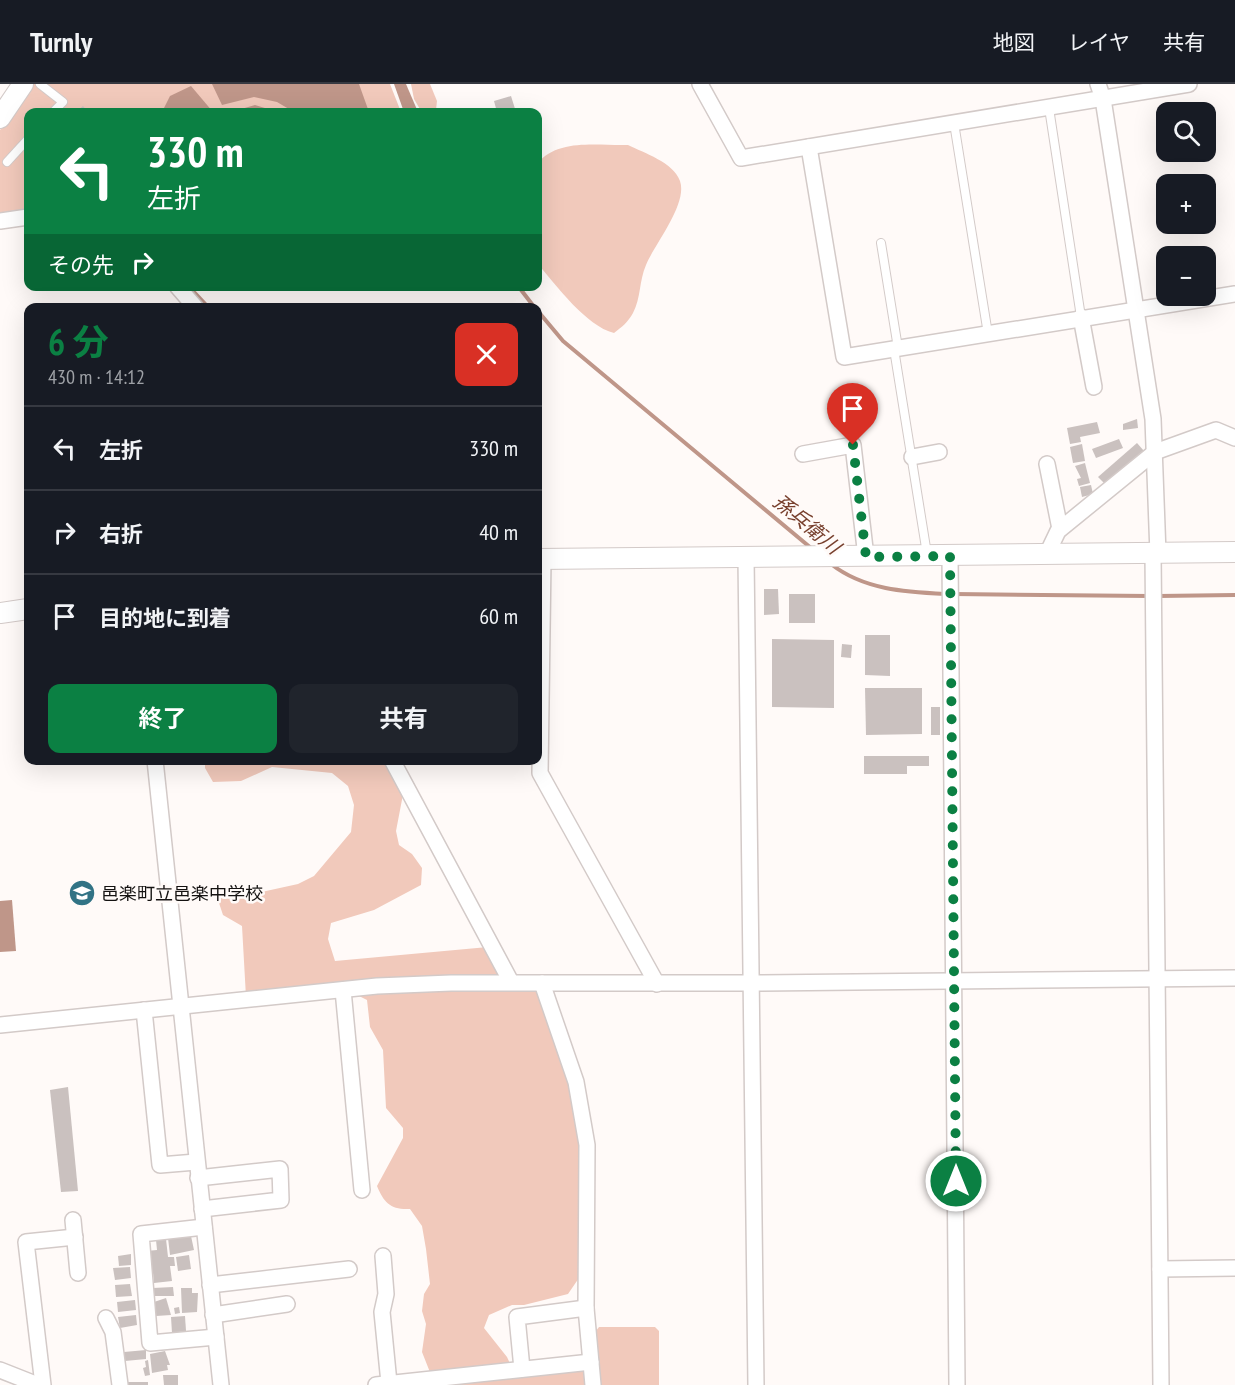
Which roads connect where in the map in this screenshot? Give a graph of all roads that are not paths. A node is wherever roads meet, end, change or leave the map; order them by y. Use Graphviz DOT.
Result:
graph roads {
  1 [pos="23,84"];
  2 [pos="40,84"];
  3 [pos="700,84"];
  4 [pos="1189,84"];
  5 [pos="1101,91"];
  6 [pos="57,108"];
  7 [pos="1048,108"];
  8 [pos="0,118"];
  9 [pos="954,123"];
  10 [pos="24,143"];
  11 [pos="809,147"];
  12 [pos="7,162"];
  13 [pos="24,217"];
  14 [pos="0,220"];
  15 [pos="881,243"];
  16 [pos="181,291"];
  17 [pos="1235,294"];
  18 [pos="192,303"];
  19 [pos="1137,308"];
  20 [pos="1081,317"];
  21 [pos="988,334"];
  22 [pos="896,348"];
  23 [pos="1094,387"];
  24 [pos="1235,438"];
  25 [pos="939,452"];
  26 [pos="1155,452"];
  27 [pos="803,454"];
  28 [pos="912,457"];
  29 [pos="1047,464"];
  30 [pos="1060,529"];
  31 [pos="1235,552"];
  32 [pos="1047,554"];
  33 [pos="1155,554"];
  34 [pos="927,555"];
  35 [pos="950,556"];
  36 [pos="746,557"];
  37 [pos="866,557"];
  38 [pos="542,559"];
  39 [pos="24,610"];
  40 [pos="0,613"];
  41 [pos="156,765"];
  42 [pos="395,765"];
  43 [pos="540,765"];
  44 [pos="1235,978"];
  45 [pos="1158,979"];
  46 [pos="955,981"];
  47 [pos="511,982"];
  48 [pos="542,983"];
  49 [pos="753,983"];
  50 [pos="657,984"];
  51 [pos="343,990"];
  52 [pos="180,1007"];
  53 [pos="144,1010"];
  54 [pos="0,1025"];
  55 [pos="196,1162"];
  56 [pos="198,1178"];
  57 [pos="363,1190"];
  58 [pos="202,1209"];
  59 [pos="73,1220"];
  60 [pos="204,1227"];
  61 [pos="75,1237"];
  62 [pos="382,1256"];
  63 [pos="1235,1268"];
  64 [pos="349,1269"];
  65 [pos="1160,1269"];
  66 [pos="78,1273"];
  67 [pos="210,1285"];
  68 [pos="286,1304"];
  69 [pos="586,1308"];
  70 [pos="213,1315"];
  71 [pos="106,1318"];
  72 [pos="216,1337"];
  73 [pos="591,1362"];
  74 [pos="522,1369"];
  75 [pos="0,1370"];
  76 [pos="382,1384"];
  77 [pos="38,1385"];
  78 [pos="43,1385"];
  79 [pos="120,1385"];
  80 [pos="221,1385"];
  81 [pos="593,1385"];
  82 [pos="756,1385"];
  83 [pos="957,1385"];
  84 [pos="1161,1385"];
  1 -- 8 [label="street"];
  2 -- 6 [label="lane"];
  3 -- 11 [label="street"];
  4 -- 5 [label="street"];
  5 -- 7 [label="street"];
  5 -- 19 [label="street"];
  7 -- 9 [label="street"];
  7 -- 20 [label="lane"];
  9 -- 11 [label="street"];
  9 -- 21 [label="lane"];
  10 -- 12 [label="lane"];
  11 -- 22 [label="street"];
  13 -- 14 [label="street"];
  15 -- 22 [label="lane"];
  16 -- 18 [label="street"];
  17 -- 19 [label="street"];
  19 -- 20 [label="street"];
  19 -- 26 [label="street"];
  20 -- 21 [label="street"];
  20 -- 23 [label="street"];
  21 -- 22 [label="street"];
  22 -- 28 [label="lane"];
  24 -- 26 [label="street"];
  25 -- 28 [label="street"];
  26 -- 30 [label="street"];
  26 -- 33 [label="street"];
  27 -- 37 [label="street"];
  28 -- 34 [label="lane"];
  29 -- 30 [label="street"];
  30 -- 32 [label="street"];
  31 -- 33 [label="street"];
  32 -- 33 [label="street"];
  32 -- 35 [label="street"];
  33 -- 45 [label="street"];
  34 -- 35 [label="street"];
  34 -- 37 [label="street"];
  35 -- 46 [label="street"];
  36 -- 37 [label="street"];
  36 -- 38 [label="street"];
  36 -- 49 [label="street"];
  39 -- 40 [label="street"];
  41 -- 52 [label="street"];
  42 -- 47 [label="street"];
  43 -- 50 [label="street"];
  44 -- 45 [label="street"];
  45 -- 46 [label="street"];
  45 -- 65 [label="street"];
  46 -- 49 [label="street"];
  46 -- 83 [label="street"];
  47 -- 48 [label="street"];
  47 -- 51 [label="street"];
  48 -- 50 [label="street"];
  48 -- 69 [label="street"];
  49 -- 50 [label="street"];
  49 -- 82 [label="street"];
  51 -- 52 [label="street"];
  51 -- 57 [label="street"];
  52 -- 53 [label="street"];
  52 -- 55 [label="street"];
  53 -- 54 [label="street"];
  53 -- 55 [label="street"];
  55 -- 56 [label="street"];
  56 -- 58 [label="street"];
  56 -- 58 [label="street"];
  58 -- 60 [label="street"];
  59 -- 61 [label="street"];
  60 -- 67 [label="street"];
  60 -- 72 [label="street"];
  61 -- 66 [label="street"];
  61 -- 78 [label="street"];
  62 -- 76 [label="street"];
  63 -- 65 [label="street"];
  64 -- 67 [label="street"];
  65 -- 84 [label="street"];
  67 -- 70 [label="street"];
  68 -- 70 [label="street"];
  69 -- 73 [label="street"];
  69 -- 74 [label="street"];
  70 -- 72 [label="street"];
  71 -- 79 [label="street"];
  72 -- 80 [label="street"];
  73 -- 74 [label="street"];
  73 -- 81 [label="street"];
  74 -- 76 [label="street"];
  75 -- 77 [label="street"];
}
